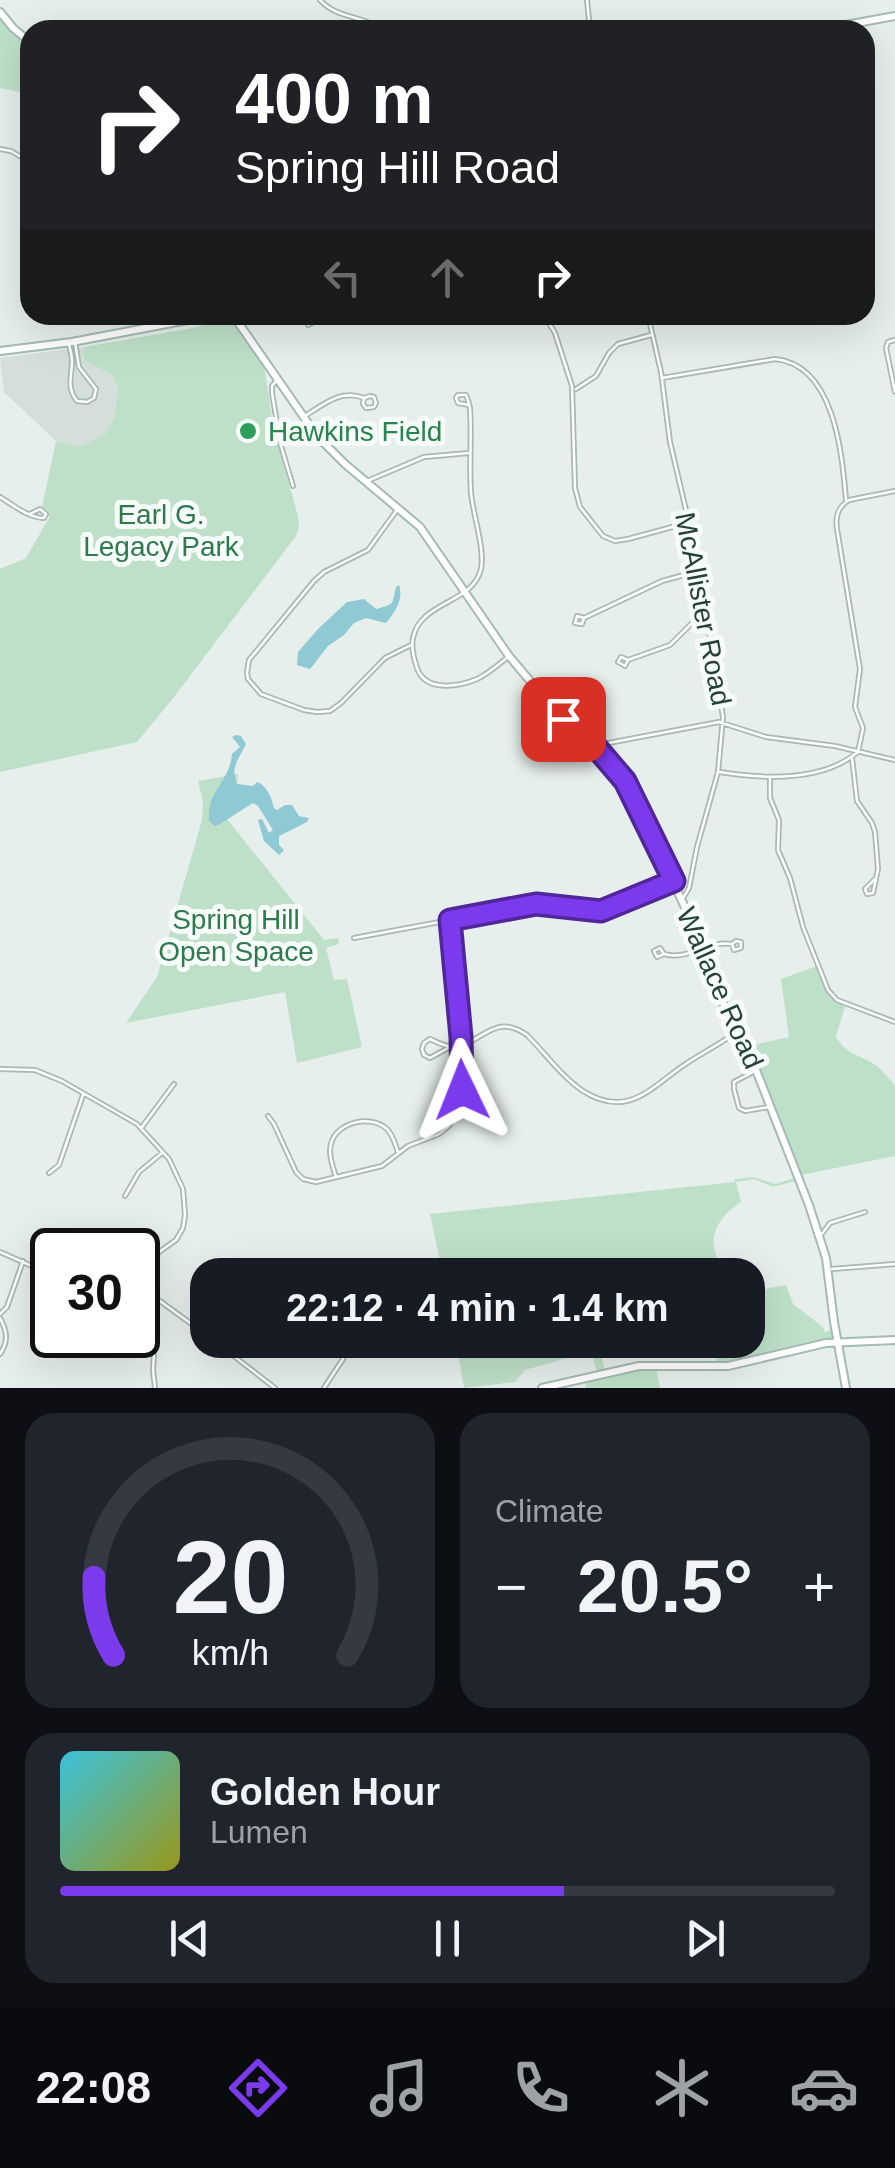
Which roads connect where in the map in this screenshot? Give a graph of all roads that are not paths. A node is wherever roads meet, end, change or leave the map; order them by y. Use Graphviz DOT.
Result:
graph roads {
  1 [pos="320,0"];
  2 [pos="0,12"];
  3 [pos="364,20"];
  4 [pos="20,33"];
  5 [pos="161,325"];
  6 [pos="239,325"];
  7 [pos="550,325"];
  8 [pos="650,325"];
  9 [pos="652,335"];
  10 [pos="895,340"];
  11 [pos="72,342"];
  12 [pos="0,351"];
  13 [pos="662,378"];
  14 [pos="278,379"];
  15 [pos="573,390"];
  16 [pos="895,392"];
  17 [pos="364,398"];
  18 [pos="469,406"];
  19 [pos="303,416"];
  20 [pos="470,453"];
  21 [pos="366,482"];
  22 [pos="293,486"];
  23 [pos="895,491"];
  24 [pos="0,498"];
  25 [pos="846,502"];
  26 [pos="398,508"];
  27 [pos="30,514"];
  28 [pos="688,522"];
  29 [pos="700,571"];
  30 [pos="464,592"];
  31 [pos="584,618"];
  32 [pos="706,618"];
  33 [pos="412,645"];
  34 [pos="510,656"];
  35 [pos="628,660"];
  36 [pos="724,723"];
  37 [pos="595,746"];
  38 [pos="858,752"];
  39 [pos="852,757"];
  40 [pos="895,760"];
  41 [pos="718,772"];
  42 [pos="770,777"];
  43 [pos="876,878"];
  44 [pos="674,881"];
  45 [pos="682,900"];
  46 [pos="450,920"];
  47 [pos="354,938"];
  48 [pos="732,944"];
  49 [pos="702,948"];
  50 [pos="664,954"];
  51 [pos="895,1022"];
  52 [pos="737,1032"];
  53 [pos="728,1038"];
  54 [pos="742,1041"];
  55 [pos="461,1045"];
  56 [pos="450,1047"];
  57 [pos="0,1069"];
  58 [pos="756,1070"];
  59 [pos="174,1084"];
  60 [pos="84,1093"];
  61 [pos="770,1106"];
  62 [pos="268,1116"];
  63 [pos="142,1128"];
  64 [pos="163,1152"];
  65 [pos="399,1153"];
  66 [pos="49,1173"];
  67 [pos="336,1178"];
  68 [pos="125,1196"];
  69 [pos="865,1212"];
  70 [pos="820,1236"];
  71 [pos="0,1252"];
  72 [pos="160,1252"];
  73 [pos="23,1262"];
  74 [pos="895,1264"];
  75 [pos="30,1265"];
  76 [pos="828,1270"];
  77 [pos="160,1301"];
  78 [pos="0,1316"];
  79 [pos="190,1323"];
  80 [pos="895,1340"];
  81 [pos="838,1343"];
  82 [pos="0,1354"];
  83 [pos="154,1358"];
  84 [pos="237,1358"];
  85 [pos="343,1358"];
  86 [pos="155,1388"];
  87 [pos="275,1388"];
  88 [pos="324,1388"];
  89 [pos="542,1388"];
  90 [pos="846,1388"];
  1 -- 3 [label="street"];
  2 -- 4 [label="street"];
  5 -- 11 [label="street"];
  6 -- 14 [label="street, Wallace Road"];
  7 -- 15 [label="street"];
  8 -- 9 [label="street, McAllister Road"];
  9 -- 13 [label="street, McAllister Road"];
  9 -- 15 [label="street"];
  10 -- 16 [label="street"];
  11 -- 11 [label="street"];
  11 -- 12 [label="street"];
  13 -- 25 [label="street"];
  13 -- 28 [label="street, McAllister Road"];
  14 -- 19 [label="street, Wallace Road"];
  14 -- 22 [label="street"];
  15 -- 28 [label="street"];
  17 -- 19 [label="street"];
  18 -- 20 [label="street"];
  19 -- 21 [label="street, Wallace Road"];
  20 -- 21 [label="street"];
  20 -- 30 [label="street"];
  21 -- 26 [label="street, Wallace Road"];
  23 -- 25 [label="street"];
  24 -- 27 [label="street"];
  25 -- 38 [label="street"];
  26 -- 30 [label="street, Wallace Road"];
  26 -- 33 [label="street"];
  28 -- 29 [label="street, McAllister Road"];
  29 -- 31 [label="street"];
  29 -- 32 [label="street, McAllister Road"];
  30 -- 33 [label="street"];
  30 -- 34 [label="street, Wallace Road"];
  32 -- 35 [label="street"];
  32 -- 36 [label="street, McAllister Road"];
  33 -- 34 [label="street"];
  34 -- 37 [label="street, Wallace Road"];
  36 -- 37 [label="street"];
  36 -- 38 [label="street"];
  36 -- 41 [label="street, McAllister Road"];
  37 -- 44 [label="street, Wallace Road"];
  38 -- 39 [label="street"];
  38 -- 40 [label="street"];
  39 -- 42 [label="street"];
  39 -- 43 [label="street"];
  41 -- 42 [label="street"];
  41 -- 45 [label="street, McAllister Road"];
  42 -- 51 [label="street"];
  44 -- 45 [label="street, Wallace Road"];
  44 -- 46 [label="street"];
  45 -- 49 [label="street, Wallace Road"];
  46 -- 47 [label="street"];
  46 -- 55 [label="street"];
  48 -- 49 [label="street"];
  49 -- 50 [label="street"];
  49 -- 52 [label="street, Wallace Road"];
  52 -- 53 [label="street"];
  52 -- 54 [label="street, Wallace Road"];
  53 -- 54 [label="street"];
  53 -- 55 [label="street"];
  54 -- 58 [label="street, Wallace Road"];
  55 -- 56 [label="street"];
  55 -- 65 [label="street"];
  56 -- 56 [label="street"];
  57 -- 60 [label="street"];
  58 -- 61 [label="street, Wallace Road"];
  58 -- 61 [label="street"];
  59 -- 63 [label="street"];
  60 -- 63 [label="street"];
  60 -- 66 [label="street"];
  61 -- 70 [label="street, Wallace Road"];
  62 -- 67 [label="street"];
  63 -- 64 [label="street"];
  64 -- 68 [label="street"];
  64 -- 72 [label="street"];
  65 -- 67 [label="street"];
  65 -- 67 [label="street"];
  69 -- 70 [label="street"];
  70 -- 76 [label="street, Wallace Road"];
  71 -- 73 [label="street"];
  73 -- 75 [label="street"];
  73 -- 78 [label="street"];
  74 -- 76 [label="street"];
  76 -- 81 [label="street, Wallace Road"];
  77 -- 79 [label="street"];
  78 -- 82 [label="street"];
  80 -- 81 [label="street"];
  81 -- 89 [label="street"];
  81 -- 90 [label="street, Wallace Road"];
  83 -- 86 [label="street"];
  84 -- 87 [label="street"];
  85 -- 88 [label="street"];
}
